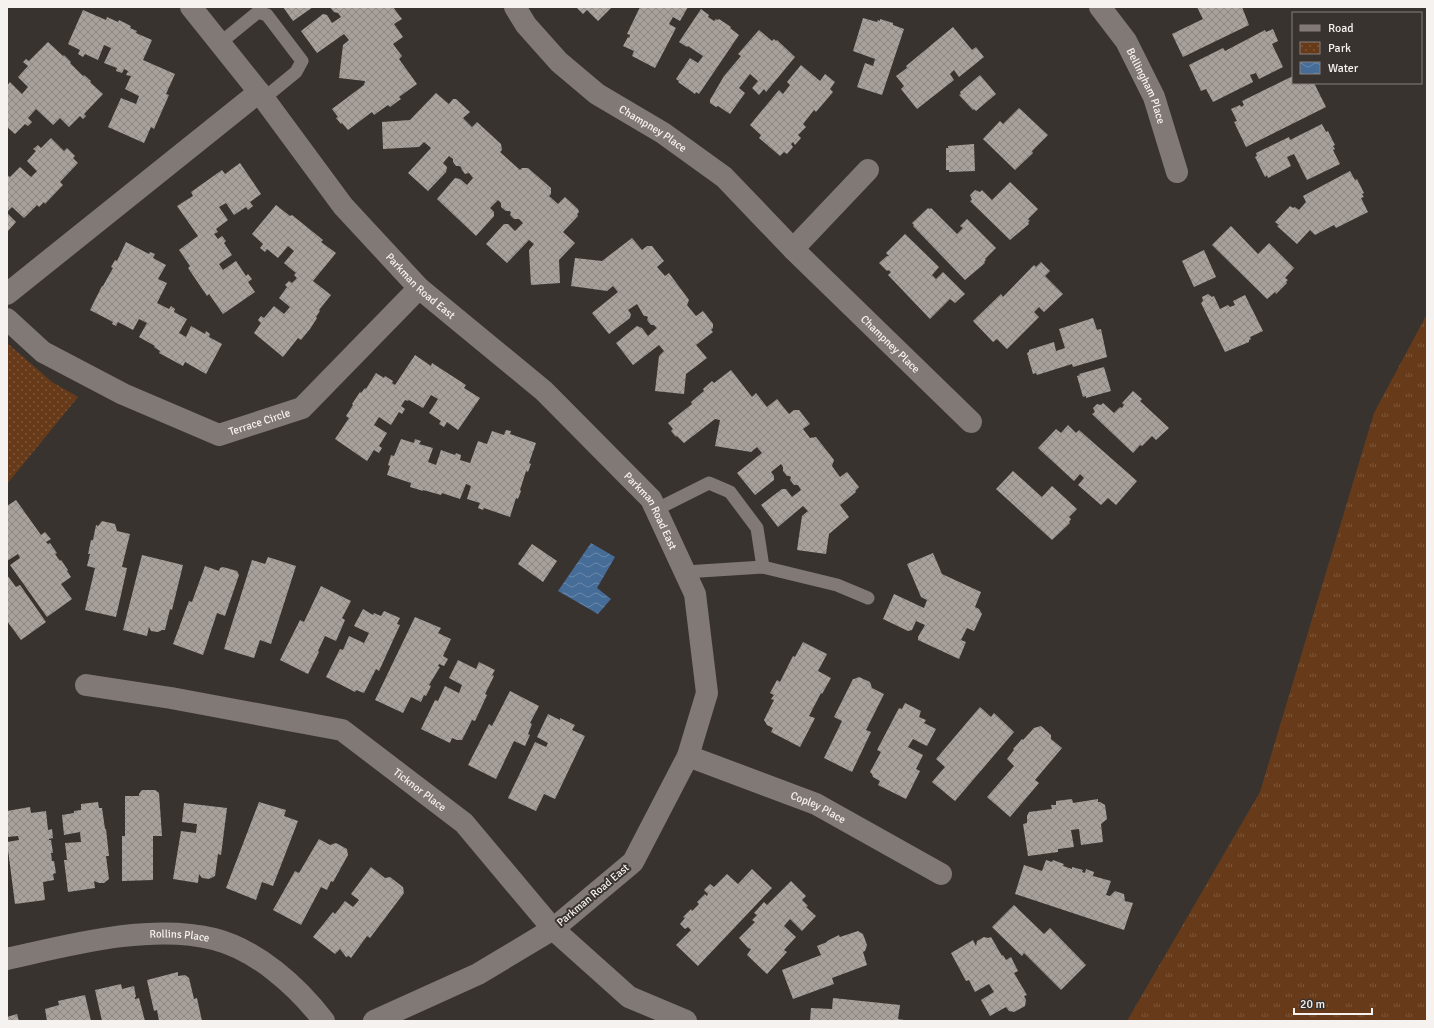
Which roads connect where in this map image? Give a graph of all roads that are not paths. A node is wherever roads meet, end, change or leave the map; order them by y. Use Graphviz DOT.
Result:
graph roads {
  1 [pos="191,7"];
  2 [pos="515,7"];
  3 [pos="1100,7"];
  4 [pos="220,43"];
  5 [pos="261,96"];
  6 [pos="868,170"];
  7 [pos="1177,172"];
  8 [pos="793,249"];
  9 [pos="419,288"];
  10 [pos="7,294"];
  11 [pos="7,319"];
  12 [pos="971,422"];
  13 [pos="655,510"];
  14 [pos="763,566"];
  15 [pos="685,572"];
  16 [pos="868,598"];
  17 [pos="86,685"];
  18 [pos="688,756"];
  19 [pos="941,874"];
  20 [pos="553,929"];
  21 [pos="7,959"];
  22 [pos="324,1021"];
  23 [pos="374,1021"];
  24 [pos="686,1021"];
  1 -- 4 [label="street, Parkman Road East"];
  2 -- 8 [label="street, Champney Place"];
  3 -- 7 [label="street, Bellingham Place"];
  4 -- 5 [label="street, Parkman Road East"];
  4 -- 5 [label="lane"];
  5 -- 9 [label="street, Parkman Road East"];
  5 -- 10 [label="street"];
  6 -- 8 [label="street"];
  8 -- 12 [label="street, Champney Place"];
  9 -- 11 [label="street, Terrace Circle"];
  9 -- 13 [label="street, Parkman Road East"];
  13 -- 14 [label="lane"];
  13 -- 15 [label="street, Parkman Road East"];
  14 -- 15 [label="lane"];
  14 -- 16 [label="lane"];
  15 -- 18 [label="street, Parkman Road East"];
  17 -- 20 [label="street, Ticknor Place"];
  18 -- 19 [label="street, Copley Place"];
  18 -- 20 [label="street, Parkman Road East"];
  20 -- 23 [label="street, Parkman Road East"];
  20 -- 24 [label="street, Ticknor Place"];
  21 -- 22 [label="street, Rollins Place"];
}
